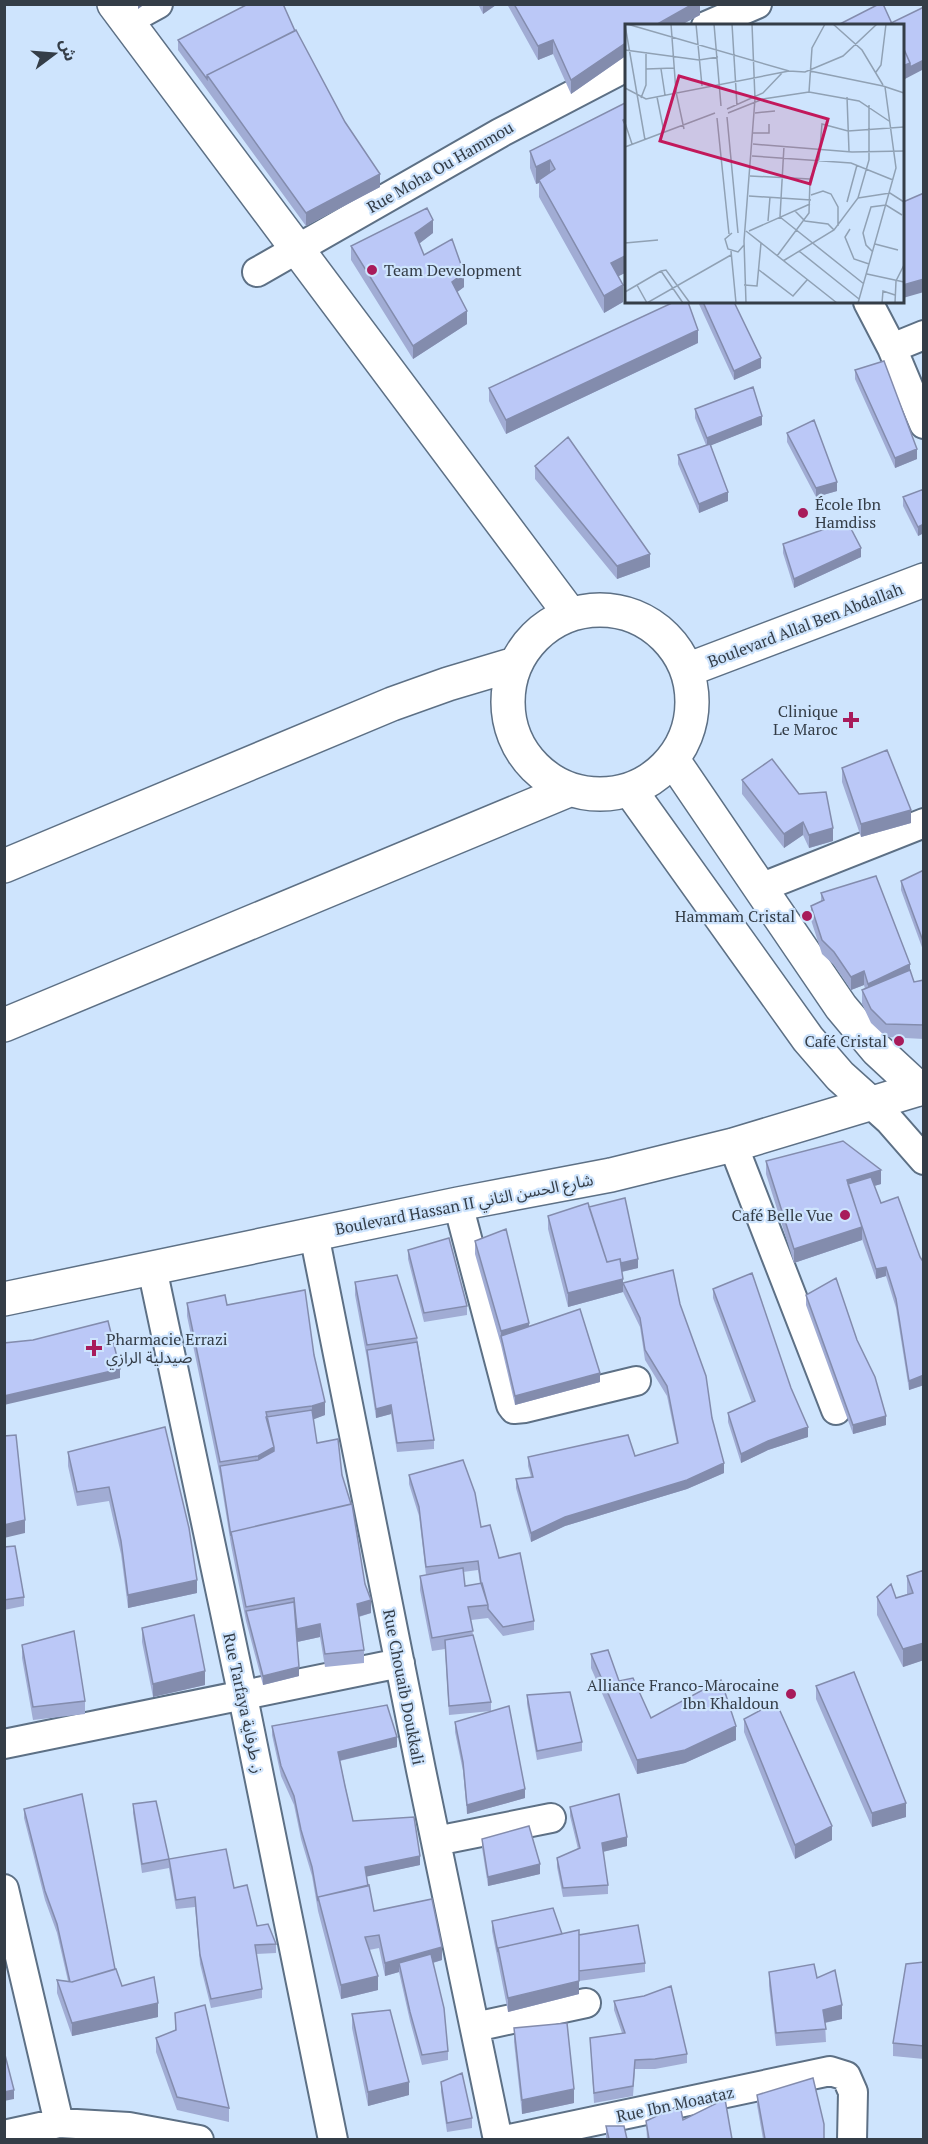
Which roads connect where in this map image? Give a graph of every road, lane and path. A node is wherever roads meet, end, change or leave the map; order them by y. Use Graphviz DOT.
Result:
graph roads {
  1 [pos="158,4"];
  2 [pos="757,4"];
  3 [pos="120,13"];
  4 [pos="711,19"];
  5 [pos="625,68"];
  6 [pos="298,249"];
  7 [pos="257,272"];
  8 [pos="869,303"];
  9 [pos="924,335"];
  10 [pos="892,348"];
  11 [pos="924,424"];
  12 [pos="924,580"];
  13 [pos="570,614"];
  14 [pos="515,664"];
  15 [pos="687,670"];
  16 [pos="673,760"];
  17 [pos="569,790"];
  18 [pos="630,790"];
  19 [pos="924,823"];
  20 [pos="4,866"];
  21 [pos="760,888"];
  22 [pos="4,1025"];
  23 [pos="922,1089"];
  24 [pos="870,1103"];
  25 [pos="733,1145"];
  26 [pos="924,1160"];
  27 [pos="458,1204"];
  28 [pos="314,1234"];
  29 [pos="152,1268"];
  30 [pos="4,1299"];
  31 [pos="636,1381"];
  32 [pos="836,1410"];
  33 [pos="400,1663"];
  34 [pos="243,1697"];
  35 [pos="4,1744"];
  36 [pos="551,1818"];
  37 [pos="436,1841"];
  38 [pos="4,1889"];
  39 [pos="586,2003"];
  40 [pos="475,2027"];
  41 [pos="59,2123"];
  42 [pos="4,2135"];
  43 [pos="199,2139"];
  44 [pos="333,2139"];
  45 [pos="498,2139"];
  46 [pos="504,2139"];
  47 [pos="852,2139"];
  1 -- 3 [label="street"];
  2 -- 4 [label="street"];
  3 -- 6 [label="main road"];
  5 -- 6 [label="street, Rue Moha Ou Hammou"];
  6 -- 7 [label="street, Rue Moha Ou Hammou"];
  6 -- 13 [label="main road"];
  8 -- 10 [label="street"];
  9 -- 10 [label="street"];
  10 -- 11 [label="street"];
  12 -- 15 [label="main road, Boulevard Allal Ben Abdallah"];
  13 -- 14 [label="main road"];
  13 -- 15 [label="main road"];
  14 -- 17 [label="main road"];
  14 -- 20 [label="main road"];
  15 -- 16 [label="main road"];
  16 -- 18 [label="main road"];
  16 -- 21 [label="main road"];
  17 -- 18 [label="main road"];
  17 -- 22 [label="main road"];
  18 -- 24 [label="main road"];
  19 -- 21 [label="street"];
  21 -- 23 [label="main road"];
  23 -- 24 [label="main road, Boulevard Hassan II شارع الحسن الثاني"];
  24 -- 25 [label="main road, Boulevard Hassan II شارع الحسن الثاني"];
  24 -- 26 [label="street"];
  25 -- 27 [label="main road, Boulevard Hassan II شارع الحسن الثاني"];
  25 -- 32 [label="street"];
  27 -- 28 [label="main road, Boulevard Hassan II شارع الحسن الثاني"];
  27 -- 31 [label="street"];
  28 -- 29 [label="main road, Boulevard Hassan II شارع الحسن الثاني"];
  28 -- 33 [label="street, Rue Chouaib Doukkali"];
  29 -- 30 [label="main road, Boulevard Hassan II شارع الحسن الثاني"];
  29 -- 34 [label="street, Rue Tarfaya ز. طرفاية"];
  33 -- 34 [label="street"];
  33 -- 37 [label="street, Rue Chouaib Doukkali"];
  34 -- 35 [label="street"];
  34 -- 44 [label="street, Rue Tarfaya ز. طرفاية"];
  36 -- 37 [label="street"];
  37 -- 40 [label="street, Rue Chouaib Doukkali"];
  38 -- 41 [label="street"];
  39 -- 40 [label="street"];
  40 -- 45 [label="street, Rue Chouaib Doukkali"];
  41 -- 42 [label="street"];
  41 -- 43 [label="street"];
  46 -- 47 [label="street, Rue Ibn Moaataz"];
}
